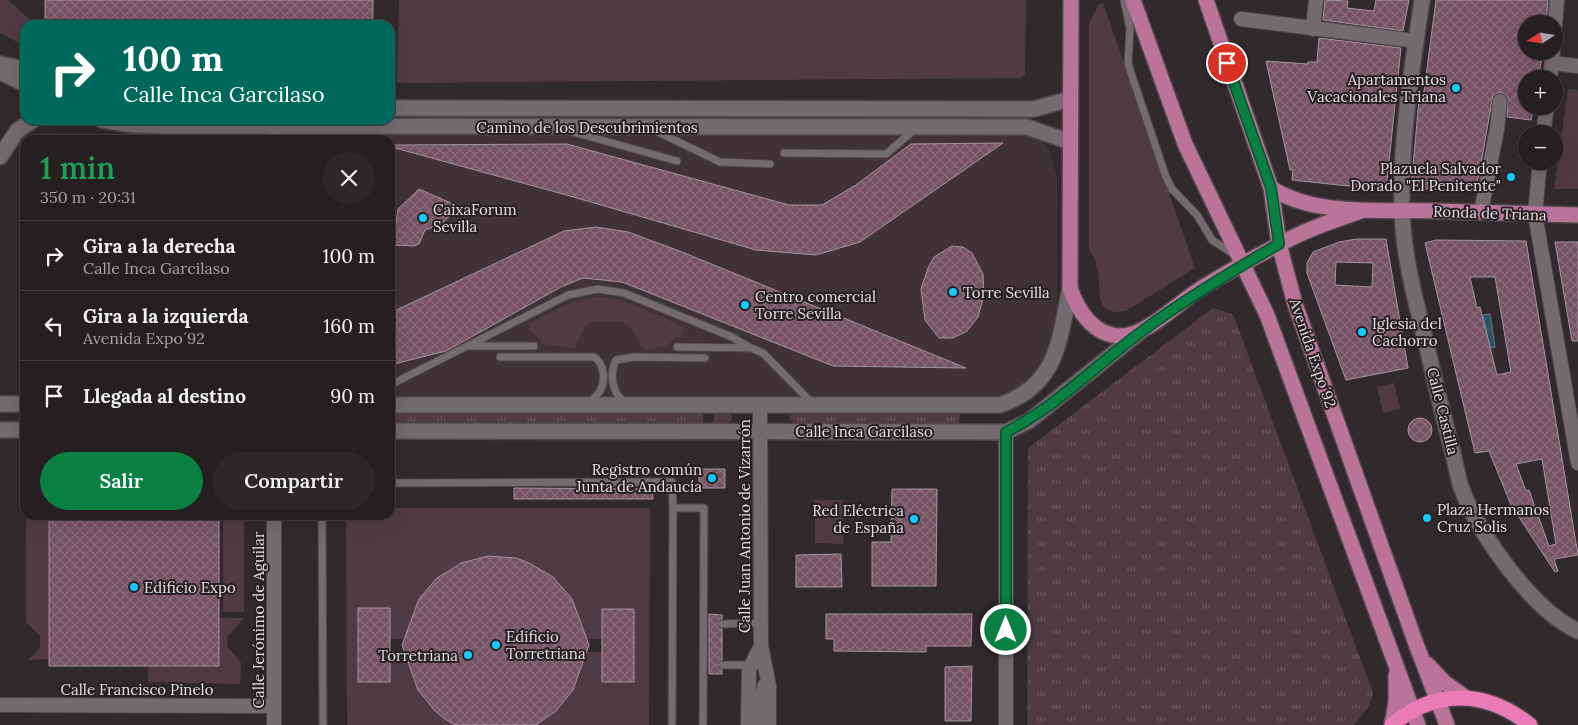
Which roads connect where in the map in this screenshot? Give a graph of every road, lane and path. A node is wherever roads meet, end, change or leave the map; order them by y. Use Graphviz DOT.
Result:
graph roads {
  1 [pos="1072,0"];
  2 [pos="1080,0"];
  3 [pos="1124,0"];
  4 [pos="1133,0"];
  5 [pos="1206,0"];
  6 [pos="1316,0"];
  7 [pos="1422,0"];
  8 [pos="1557,0"];
  9 [pos="1556,15"];
  10 [pos="1072,16"];
  11 [pos="1241,19"];
  12 [pos="1313,29"];
  13 [pos="1416,42"];
  14 [pos="1561,60"];
  15 [pos="0,64"];
  16 [pos="1578,66"];
  17 [pos="20,68"];
  18 [pos="0,72"];
  19 [pos="20,82"];
  20 [pos="1070,99"];
  21 [pos="1500,101"];
  22 [pos="395,108"];
  23 [pos="26,125"];
  24 [pos="154,125"];
  25 [pos="552,127"];
  26 [pos="647,127"];
  27 [pos="918,127"];
  28 [pos="275,129"];
  29 [pos="1070,142"];
  30 [pos="784,153"];
  31 [pos="0,157"];
  32 [pos="677,161"];
  33 [pos="770,164"];
  34 [pos="1539,170"];
  35 [pos="1271,188"];
  36 [pos="1364,210"];
  37 [pos="1402,210"];
  38 [pos="1481,212"];
  39 [pos="1535,214"];
  40 [pos="1578,215"];
  41 [pos="1279,244"];
  42 [pos="1240,261"];
  43 [pos="1070,288"];
  44 [pos="1140,332"];
  45 [pos="469,346"];
  46 [pos="534,346"];
  47 [pos="677,346"];
  48 [pos="751,348"];
  49 [pos="500,357"];
  50 [pos="705,358"];
  51 [pos="395,383"];
  52 [pos="0,404"];
  53 [pos="20,404"];
  54 [pos="395,405"];
  55 [pos="585,405"];
  56 [pos="629,405"];
  57 [pos="760,405"];
  58 [pos="814,406"];
  59 [pos="0,430"];
  60 [pos="20,430"];
  61 [pos="395,431"];
  62 [pos="760,431"];
  63 [pos="1006,432"];
  64 [pos="1578,463"];
  65 [pos="395,482"];
  66 [pos="673,508"];
  67 [pos="274,520"];
  68 [pos="322,520"];
  69 [pos="760,623"];
  70 [pos="722,624"];
  71 [pos="1578,630"];
  72 [pos="1421,657"];
  73 [pos="722,665"];
  74 [pos="1396,666"];
  75 [pos="758,667"];
  76 [pos="1465,698"];
  77 [pos="1438,700"];
  78 [pos="0,705"];
  79 [pos="274,706"];
  80 [pos="1412,710"];
  81 [pos="274,725"];
  82 [pos="323,725"];
  83 [pos="672,725"];
  84 [pos="703,725"];
  85 [pos="748,725"];
  86 [pos="759,725"];
  87 [pos="769,725"];
  88 [pos="1006,725"];
  89 [pos="1392,725"];
  90 [pos="1418,725"];
  91 [pos="1447,725"];
  92 [pos="1530,725"];
  1 -- 10 [label="main road"];
  2 -- 10 [label="main road"];
  3 -- 42 [label="lane"];
  4 -- 42 [label="main road, Avenida Expo´92"];
  5 -- 35 [label="main road, Avenida Expo´92"];
  6 -- 12 [label="street"];
  7 -- 13 [label="street, Calle Castilla"];
  8 -- 9 [label="street"];
  10 -- 20 [label="main road"];
  11 -- 12 [label="street"];
  12 -- 13 [label="street"];
  13 -- 37 [label="street, Calle Castilla"];
  14 -- 16 [label="street"];
  15 -- 17 [label="street"];
  18 -- 19 [label="street"];
  20 -- 22 [label="street, Camino de los Descubrimientos"];
  20 -- 29 [label="main road"];
  21 -- 38 [label="street"];
  23 -- 31 [label="street"];
  24 -- 28 [label="street, Camino de los Descubrimientos"];
  25 -- 26 [label="street, Camino de los Descubrimientos"];
  25 -- 28 [label="street, Camino de los Descubrimientos"];
  25 -- 32 [label="lane"];
  26 -- 27 [label="street, Camino de los Descubrimientos"];
  26 -- 33 [label="lane"];
  27 -- 29 [label="street, Camino de los Descubrimientos"];
  27 -- 30 [label="lane"];
  29 -- 43 [label="main road"];
  34 -- 39 [label="street"];
  35 -- 36 [label="main road"];
  35 -- 41 [label="main road, Avenida Expo´92"];
  36 -- 37 [label="main road, Ronda de Triana"];
  36 -- 41 [label="main road, Calle Inca Garcilaso"];
  37 -- 38 [label="main road, Ronda de Triana"];
  37 -- 71 [label="street, Calle Castilla"];
  38 -- 39 [label="main road, Ronda de Triana"];
  39 -- 40 [label="main road, Ronda de Triana"];
  39 -- 64 [label="street"];
  41 -- 42 [label="main road, Calle Inca Garcilaso"];
  41 -- 72 [label="main road, Avenida Expo´92"];
  42 -- 44 [label="main road, Calle Inca Garcilaso"];
  42 -- 74 [label="main road, Avenida Expo´92"];
  43 -- 44 [label="main road"];
  43 -- 58 [label="street, Calle Inca Garcilaso"];
  44 -- 63 [label="street, Calle Inca Garcilaso"];
  45 -- 46 [label="lane"];
  45 -- 48 [label="lane"];
  45 -- 51 [label="lane"];
  47 -- 48 [label="lane"];
  48 -- 58 [label="lane"];
  49 -- 55 [label="lane"];
  50 -- 56 [label="lane"];
  52 -- 53 [label="street"];
  54 -- 55 [label="street, Calle Inca Garcilaso"];
  55 -- 56 [label="street, Calle Inca Garcilaso"];
  56 -- 57 [label="street, Calle Inca Garcilaso"];
  57 -- 58 [label="street, Calle Inca Garcilaso"];
  57 -- 62 [label="street, Calle Juan Antonio de Vizarrón"];
  59 -- 60 [label="street"];
  61 -- 62 [label="street, Calle Inca Garcilaso"];
  62 -- 63 [label="street, Calle Inca Garcilaso"];
  62 -- 69 [label="street, Calle Juan Antonio de Vizarrón"];
  63 -- 88 [label="street"];
  65 -- 66 [label="lane"];
  66 -- 83 [label="lane"];
  66 -- 84 [label="lane"];
  67 -- 79 [label="street, Calle Jerónimo de Aguilar"];
  68 -- 82 [label="lane"];
  69 -- 70 [label="lane"];
  69 -- 75 [label="street, Calle Juan Antonio de Vizarrón"];
  72 -- 76 [label="main road"];
  72 -- 77 [label="main road, Avenida Expo´92"];
  73 -- 75 [label="lane"];
  74 -- 80 [label="main road, Avenida Expo´92"];
  74 -- 89 [label="main road"];
  75 -- 85 [label="street, Calle Juan Antonio de Vizarrón"];
  75 -- 86 [label="street"];
  75 -- 87 [label="street, Calle Juan Antonio de Vizarrón"];
  76 -- 77 [label="highway"];
  76 -- 92 [label="highway"];
  77 -- 80 [label="highway"];
  77 -- 91 [label="main road, Avenida Expo´92"];
  78 -- 79 [label="street, Calle Francisco Pinelo"];
  79 -- 81 [label="street, Calle Jerónimo de Aguilar"];
  80 -- 89 [label="highway"];
  80 -- 90 [label="main road, Avenida Expo´92"];
}
